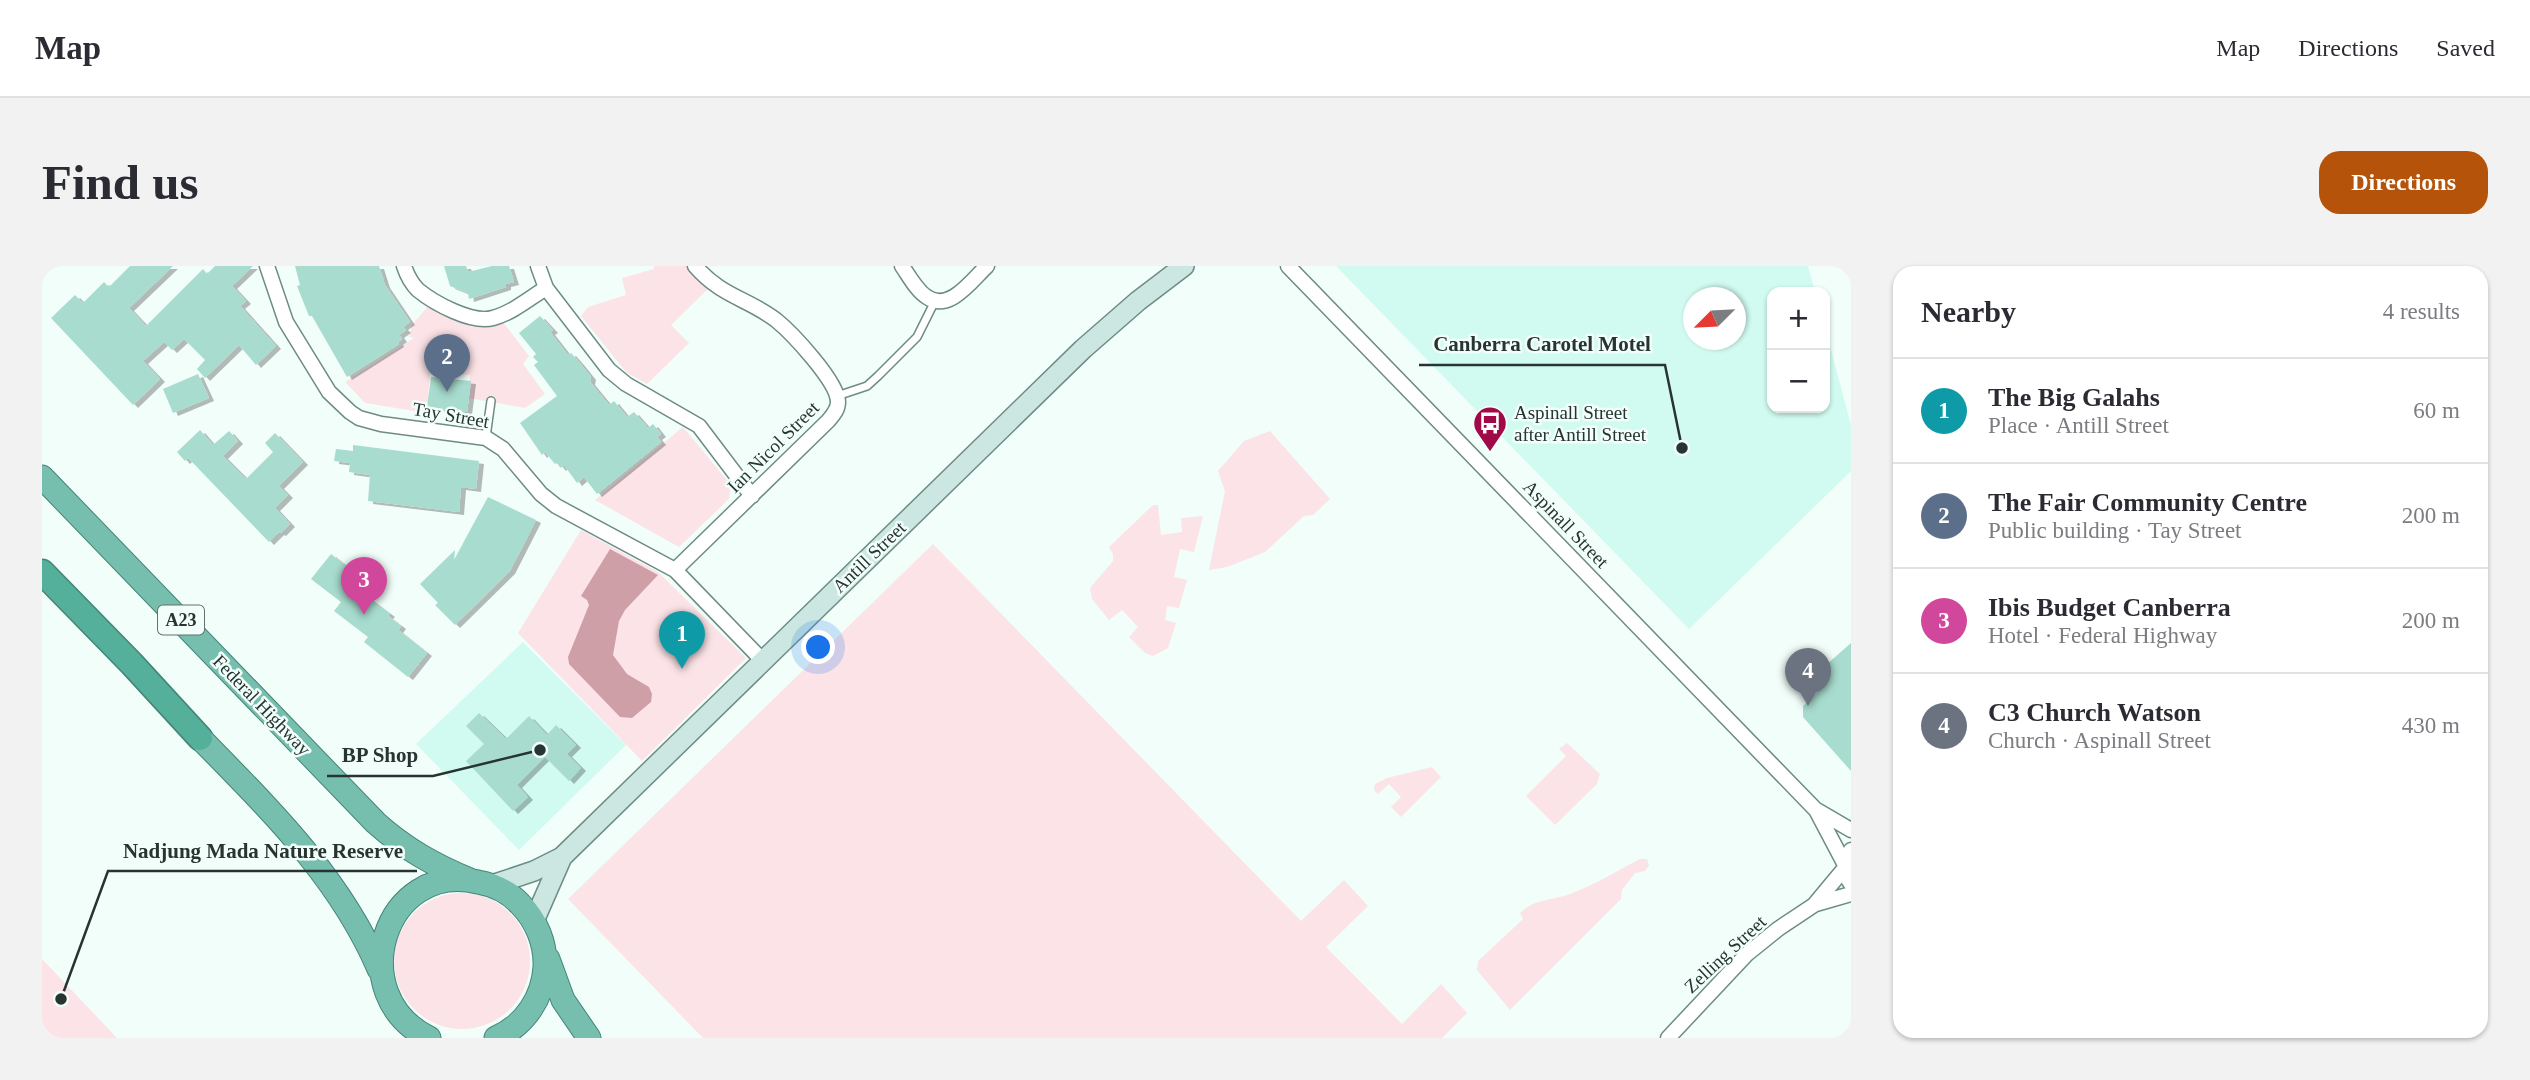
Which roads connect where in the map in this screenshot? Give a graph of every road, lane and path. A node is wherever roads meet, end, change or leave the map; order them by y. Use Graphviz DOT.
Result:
graph roads {
  1 [pos="267,266"];
  2 [pos="404,266"];
  3 [pos="538,266"];
  4 [pos="695,266"];
  5 [pos="902,266"];
  6 [pos="987,266"];
  7 [pos="1185,266"];
  8 [pos="1287,266"];
  9 [pos="546,288"];
  10 [pos="935,301"];
  11 [pos="837,397"];
  12 [pos="491,401"];
  13 [pos="486,438"];
  14 [pos="42,477"];
  15 [pos="752,496"];
  16 [pos="675,570"];
  17 [pos="42,572"];
  18 [pos="763,661"];
  19 [pos="200,738"];
  20 [pos="1815,809"];
  21 [pos="1851,830"];
  22 [pos="562,857"];
  23 [pos="1847,861"];
  24 [pos="481,882"];
  25 [pos="1851,884"];
  26 [pos="1851,894"];
  27 [pos="1814,905"];
  28 [pos="534,921"];
  29 [pos="544,946"];
  30 [pos="381,971"];
  31 [pos="429,1038"];
  32 [pos="496,1038"];
  33 [pos="589,1038"];
  34 [pos="1668,1038"];
  1 -- 13 [label="street, Tay Street"];
  2 -- 9 [label="street"];
  3 -- 9 [label="street"];
  4 -- 11 [label="street, Ian Nicol Street"];
  5 -- 10 [label="street"];
  6 -- 10 [label="street"];
  7 -- 18 [label="main road, Antill Street"];
  8 -- 20 [label="street, Aspinall Street"];
  9 -- 15 [label="street"];
  10 -- 11 [label="lane"];
  11 -- 15 [label="street, Ian Nicol Street"];
  12 -- 13 [label="lane"];
  13 -- 16 [label="street, Tay Street"];
  14 -- 24 [label="highway, Federal Highway / A23"];
  15 -- 16 [label="street, Ian Nicol Street"];
  16 -- 18 [label="street, Tay Street"];
  17 -- 19 [label="highway"];
  18 -- 22 [label="main road, Antill Street"];
  19 -- 30 [label="highway"];
  20 -- 21 [label="street, Aspinall Street"];
  20 -- 23 [label="street, Aspinall Street"];
  22 -- 24 [label="main road, Antill Street"];
  22 -- 28 [label="main road, Antill Street"];
  23 -- 25 [label="street, Aspinall Street"];
  23 -- 27 [label="street, Zelling Street"];
  24 -- 28 [label="highway, A23"];
  24 -- 30 [label="highway"];
  26 -- 27 [label="street, Zelling Street"];
  27 -- 34 [label="street, Zelling Street"];
  28 -- 29 [label="highway, A23"];
  29 -- 32 [label="highway, A23"];
  29 -- 33 [label="highway, A23"];
  30 -- 31 [label="highway"];
}
